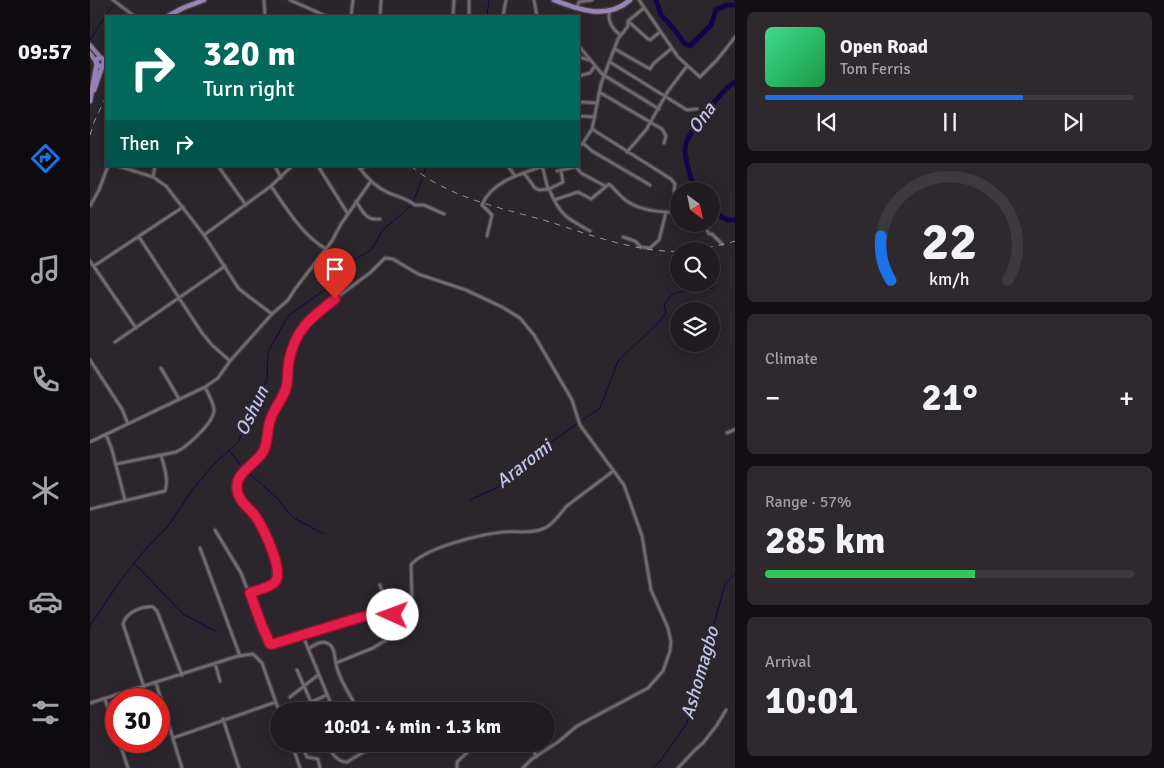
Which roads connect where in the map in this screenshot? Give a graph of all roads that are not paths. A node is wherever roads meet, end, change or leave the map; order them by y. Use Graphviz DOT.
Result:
graph roads {
  1 [pos="113,0"];
  2 [pos="204,0"];
  3 [pos="264,0"];
  4 [pos="290,0"];
  5 [pos="353,0"];
  6 [pos="381,0"];
  7 [pos="454,0"];
  8 [pos="469,0"];
  9 [pos="506,0"];
  10 [pos="534,0"];
  11 [pos="554,0"];
  12 [pos="592,0"];
  13 [pos="630,0"];
  14 [pos="639,0"];
  15 [pos="198,1"];
  16 [pos="644,8"];
  17 [pos="576,9"];
  18 [pos="610,10"];
  19 [pos="133,15"];
  20 [pos="170,15"];
  21 [pos="265,15"];
  22 [pos="324,15"];
  23 [pos="351,15"];
  24 [pos="380,15"];
  25 [pos="453,15"];
  26 [pos="469,15"];
  27 [pos="503,15"];
  28 [pos="537,15"];
  29 [pos="628,21"];
  30 [pos="660,32"];
  31 [pos="620,35"];
  32 [pos="735,36"];
  33 [pos="90,45"];
  34 [pos="580,47"];
  35 [pos="615,49"];
  36 [pos="671,49"];
  37 [pos="90,53"];
  38 [pos="580,57"];
  39 [pos="590,60"];
  40 [pos="101,61"];
  41 [pos="610,62"];
  42 [pos="595,66"];
  43 [pos="687,66"];
  44 [pos="580,76"];
  45 [pos="605,76"];
  46 [pos="599,92"];
  47 [pos="665,97"];
  48 [pos="91,99"];
  49 [pos="580,102"];
  50 [pos="597,103"];
  51 [pos="658,109"];
  52 [pos="697,109"];
  53 [pos="580,116"];
  54 [pos="595,117"];
  55 [pos="651,122"];
  56 [pos="592,129"];
  57 [pos="583,143"];
  58 [pos="664,143"];
  59 [pos="580,146"];
  60 [pos="627,152"];
  61 [pos="108,167"];
  62 [pos="121,167"];
  63 [pos="155,167"];
  64 [pos="219,167"];
  65 [pos="276,167"];
  66 [pos="291,167"];
  67 [pos="319,167"];
  68 [pos="509,167"];
  69 [pos="538,167"];
  70 [pos="542,167"];
  71 [pos="572,167"];
  72 [pos="576,167"];
  73 [pos="359,168"];
  74 [pos="562,170"];
  75 [pos="557,172"];
  76 [pos="524,173"];
  77 [pos="515,176"];
  78 [pos="153,177"];
  79 [pos="281,178"];
  80 [pos="371,181"];
  81 [pos="673,182"];
  82 [pos="650,185"];
  83 [pos="270,186"];
  84 [pos="606,186"];
  85 [pos="549,189"];
  86 [pos="554,200"];
  87 [pos="356,201"];
  88 [pos="246,205"];
  89 [pos="90,206"];
  90 [pos="183,207"];
  91 [pos="666,212"];
  92 [pos="670,212"];
  93 [pos="348,214"];
  94 [pos="444,214"];
  95 [pos="380,219"];
  96 [pos="590,231"];
  97 [pos="708,232"];
  98 [pos="204,235"];
  99 [pos="487,236"];
  100 [pos="139,237"];
  101 [pos="623,237"];
  102 [pos="722,244"];
  103 [pos="326,250"];
  104 [pos="90,261"];
  105 [pos="94,266"];
  106 [pos="225,266"];
  107 [pos="179,298"];
  108 [pos="272,314"];
  109 [pos="136,328"];
  110 [pos="115,342"];
  111 [pos="90,360"];
  112 [pos="230,361"];
  113 [pos="161,368"];
  114 [pos="205,387"];
  115 [pos="179,399"];
  116 [pos="128,424"];
  117 [pos="735,429"];
  118 [pos="728,432"];
  119 [pos="106,434"];
  120 [pos="90,442"];
  121 [pos="161,455"];
  122 [pos="116,464"];
  123 [pos="613,471"];
  124 [pos="125,500"];
  125 [pos="90,510"];
  126 [pos="215,530"];
  127 [pos="200,548"];
  128 [pos="380,586"];
  129 [pos="250,593"];
  130 [pos="390,610"];
  131 [pos="303,636"];
  132 [pos="308,649"];
  133 [pos="240,656"];
  134 [pos="215,663"];
  135 [pos="336,663"];
  136 [pos="298,670"];
  137 [pos="182,675"];
  138 [pos="318,675"];
  139 [pos="220,681"];
  140 [pos="156,683"];
  141 [pos="144,686"];
  142 [pos="304,686"];
  143 [pos="138,688"];
  144 [pos="327,695"];
  145 [pos="290,697"];
  146 [pos="105,698"];
  147 [pos="276,702"];
  148 [pos="311,702"];
  149 [pos="330,702"];
  150 [pos="354,702"];
  151 [pos="90,703"];
  152 [pos="270,704"];
  153 [pos="726,710"];
  154 [pos="223,719"];
  155 [pos="173,738"];
  156 [pos="295,752"];
  157 [pos="305,752"];
  158 [pos="332,752"];
  159 [pos="363,752"];
  160 [pos="468,752"];
  161 [pos="534,752"];
  162 [pos="123,753"];
  163 [pos="536,757"];
  164 [pos="680,767"];
  165 [pos="128,768"];
  166 [pos="182,768"];
  167 [pos="239,768"];
  168 [pos="300,768"];
  169 [pos="320,768"];
  170 [pos="457,768"];
  171 [pos="523,768"];
  1 -- 19 [label="street"];
  2 -- 15 [label="highway"];
  3 -- 21 [label="street"];
  4 -- 22 [label="street"];
  5 -- 23 [label="street"];
  6 -- 24 [label="street"];
  7 -- 25 [label="street"];
  8 -- 26 [label="street"];
  9 -- 27 [label="street"];
  10 -- 28 [label="street"];
  11 -- 17 [label="highway"];
  12 -- 17 [label="street"];
  13 -- 18 [label="highway"];
  14 -- 16 [label="street"];
  15 -- 20 [label="highway"];
  16 -- 29 [label="street"];
  16 -- 30 [label="street"];
  17 -- 18 [label="highway"];
  18 -- 31 [label="street"];
  29 -- 30 [label="street"];
  29 -- 31 [label="street"];
  30 -- 36 [label="street"];
  31 -- 35 [label="street"];
  32 -- 43 [label="street"];
  33 -- 40 [label="main road"];
  34 -- 39 [label="street"];
  35 -- 36 [label="street"];
  35 -- 41 [label="street"];
  36 -- 43 [label="street"];
  37 -- 40 [label="main road"];
  38 -- 39 [label="street"];
  39 -- 42 [label="street"];
  40 -- 48 [label="highway"];
  41 -- 45 [label="street"];
  41 -- 47 [label="street"];
  42 -- 44 [label="street"];
  42 -- 45 [label="street"];
  43 -- 47 [label="street"];
  45 -- 46 [label="street"];
  45 -- 51 [label="street"];
  46 -- 50 [label="street"];
  46 -- 55 [label="street"];
  47 -- 51 [label="street"];
  47 -- 52 [label="street"];
  49 -- 50 [label="street"];
  50 -- 54 [label="street"];
  51 -- 55 [label="street"];
  53 -- 54 [label="street"];
  54 -- 56 [label="street"];
  55 -- 58 [label="street"];
  55 -- 60 [label="street"];
  56 -- 57 [label="street"];
  56 -- 60 [label="street"];
  57 -- 59 [label="street"];
  57 -- 82 [label="street"];
  60 -- 81 [label="street"];
  61 -- 89 [label="street"];
  62 -- 78 [label="street"];
  63 -- 78 [label="street"];
  64 -- 88 [label="street"];
  65 -- 79 [label="street"];
  66 -- 79 [label="street"];
  67 -- 93 [label="street"];
  68 -- 77 [label="street"];
  69 -- 76 [label="street"];
  70 -- 85 [label="street"];
  71 -- 74 [label="street"];
  72 -- 84 [label="street"];
  73 -- 80 [label="street"];
  74 -- 75 [label="street"];
  74 -- 85 [label="street"];
  76 -- 77 [label="street"];
  76 -- 85 [label="street"];
  77 -- 99 [label="street"];
  78 -- 90 [label="street"];
  79 -- 83 [label="street"];
  80 -- 87 [label="street"];
  80 -- 94 [label="street"];
  83 -- 88 [label="street"];
  83 -- 103 [label="street"];
  84 -- 86 [label="street"];
  84 -- 91 [label="street"];
  85 -- 86 [label="street"];
  86 -- 96 [label="street"];
  87 -- 93 [label="street"];
  87 -- 95 [label="street"];
  88 -- 98 [label="street"];
  90 -- 98 [label="street"];
  90 -- 100 [label="street"];
  91 -- 92 [label="street"];
  91 -- 101 [label="street"];
  93 -- 103 [label="street"];
  97 -- 102 [label="street"];
  98 -- 106 [label="street"];
  100 -- 105 [label="street"];
  100 -- 107 [label="street"];
  103 -- 108 [label="street"];
  104 -- 105 [label="street"];
  105 -- 109 [label="street"];
  106 -- 107 [label="street"];
  106 -- 108 [label="street"];
  107 -- 109 [label="street"];
  107 -- 112 [label="street"];
  108 -- 112 [label="street"];
  109 -- 110 [label="street"];
  111 -- 116 [label="street"];
  112 -- 114 [label="street"];
  113 -- 115 [label="street"];
  114 -- 115 [label="street"];
  114 -- 121 [label="street"];
  115 -- 116 [label="street"];
  116 -- 119 [label="street"];
  117 -- 118 [label="street"];
  119 -- 120 [label="street"];
  119 -- 122 [label="street"];
  121 -- 122 [label="street"];
  121 -- 124 [label="street"];
  122 -- 124 [label="street"];
  123 -- 129 [label="street"];
  123 -- 130 [label="street"];
  123 -- 163 [label="street"];
  124 -- 125 [label="street"];
  126 -- 129 [label="street"];
  127 -- 133 [label="street"];
  128 -- 130 [label="street"];
  129 -- 131 [label="street"];
  130 -- 131 [label="street"];
  130 -- 135 [label="street"];
  131 -- 132 [label="street"];
  132 -- 135 [label="street"];
  132 -- 138 [label="street"];
  133 -- 134 [label="street"];
  133 -- 147 [label="street"];
  134 -- 137 [label="street"];
  134 -- 139 [label="street"];
  135 -- 150 [label="street"];
  136 -- 142 [label="street"];
  137 -- 140 [label="street"];
  137 -- 141 [label="street"];
  138 -- 142 [label="street"];
  138 -- 144 [label="street"];
  140 -- 141 [label="street"];
  140 -- 155 [label="street"];
  141 -- 143 [label="street"];
  142 -- 145 [label="street"];
  142 -- 148 [label="street"];
  144 -- 148 [label="street"];
  144 -- 149 [label="street"];
  146 -- 151 [label="street"];
  152 -- 154 [label="street"];
  153 -- 164 [label="street"];
  154 -- 155 [label="street"];
  154 -- 167 [label="street"];
  155 -- 166 [label="street"];
  156 -- 168 [label="street"];
  157 -- 169 [label="street"];
  158 -- 159 [label="street"];
  160 -- 170 [label="street"];
  161 -- 163 [label="street"];
  162 -- 165 [label="street"];
  163 -- 171 [label="street"];
}
